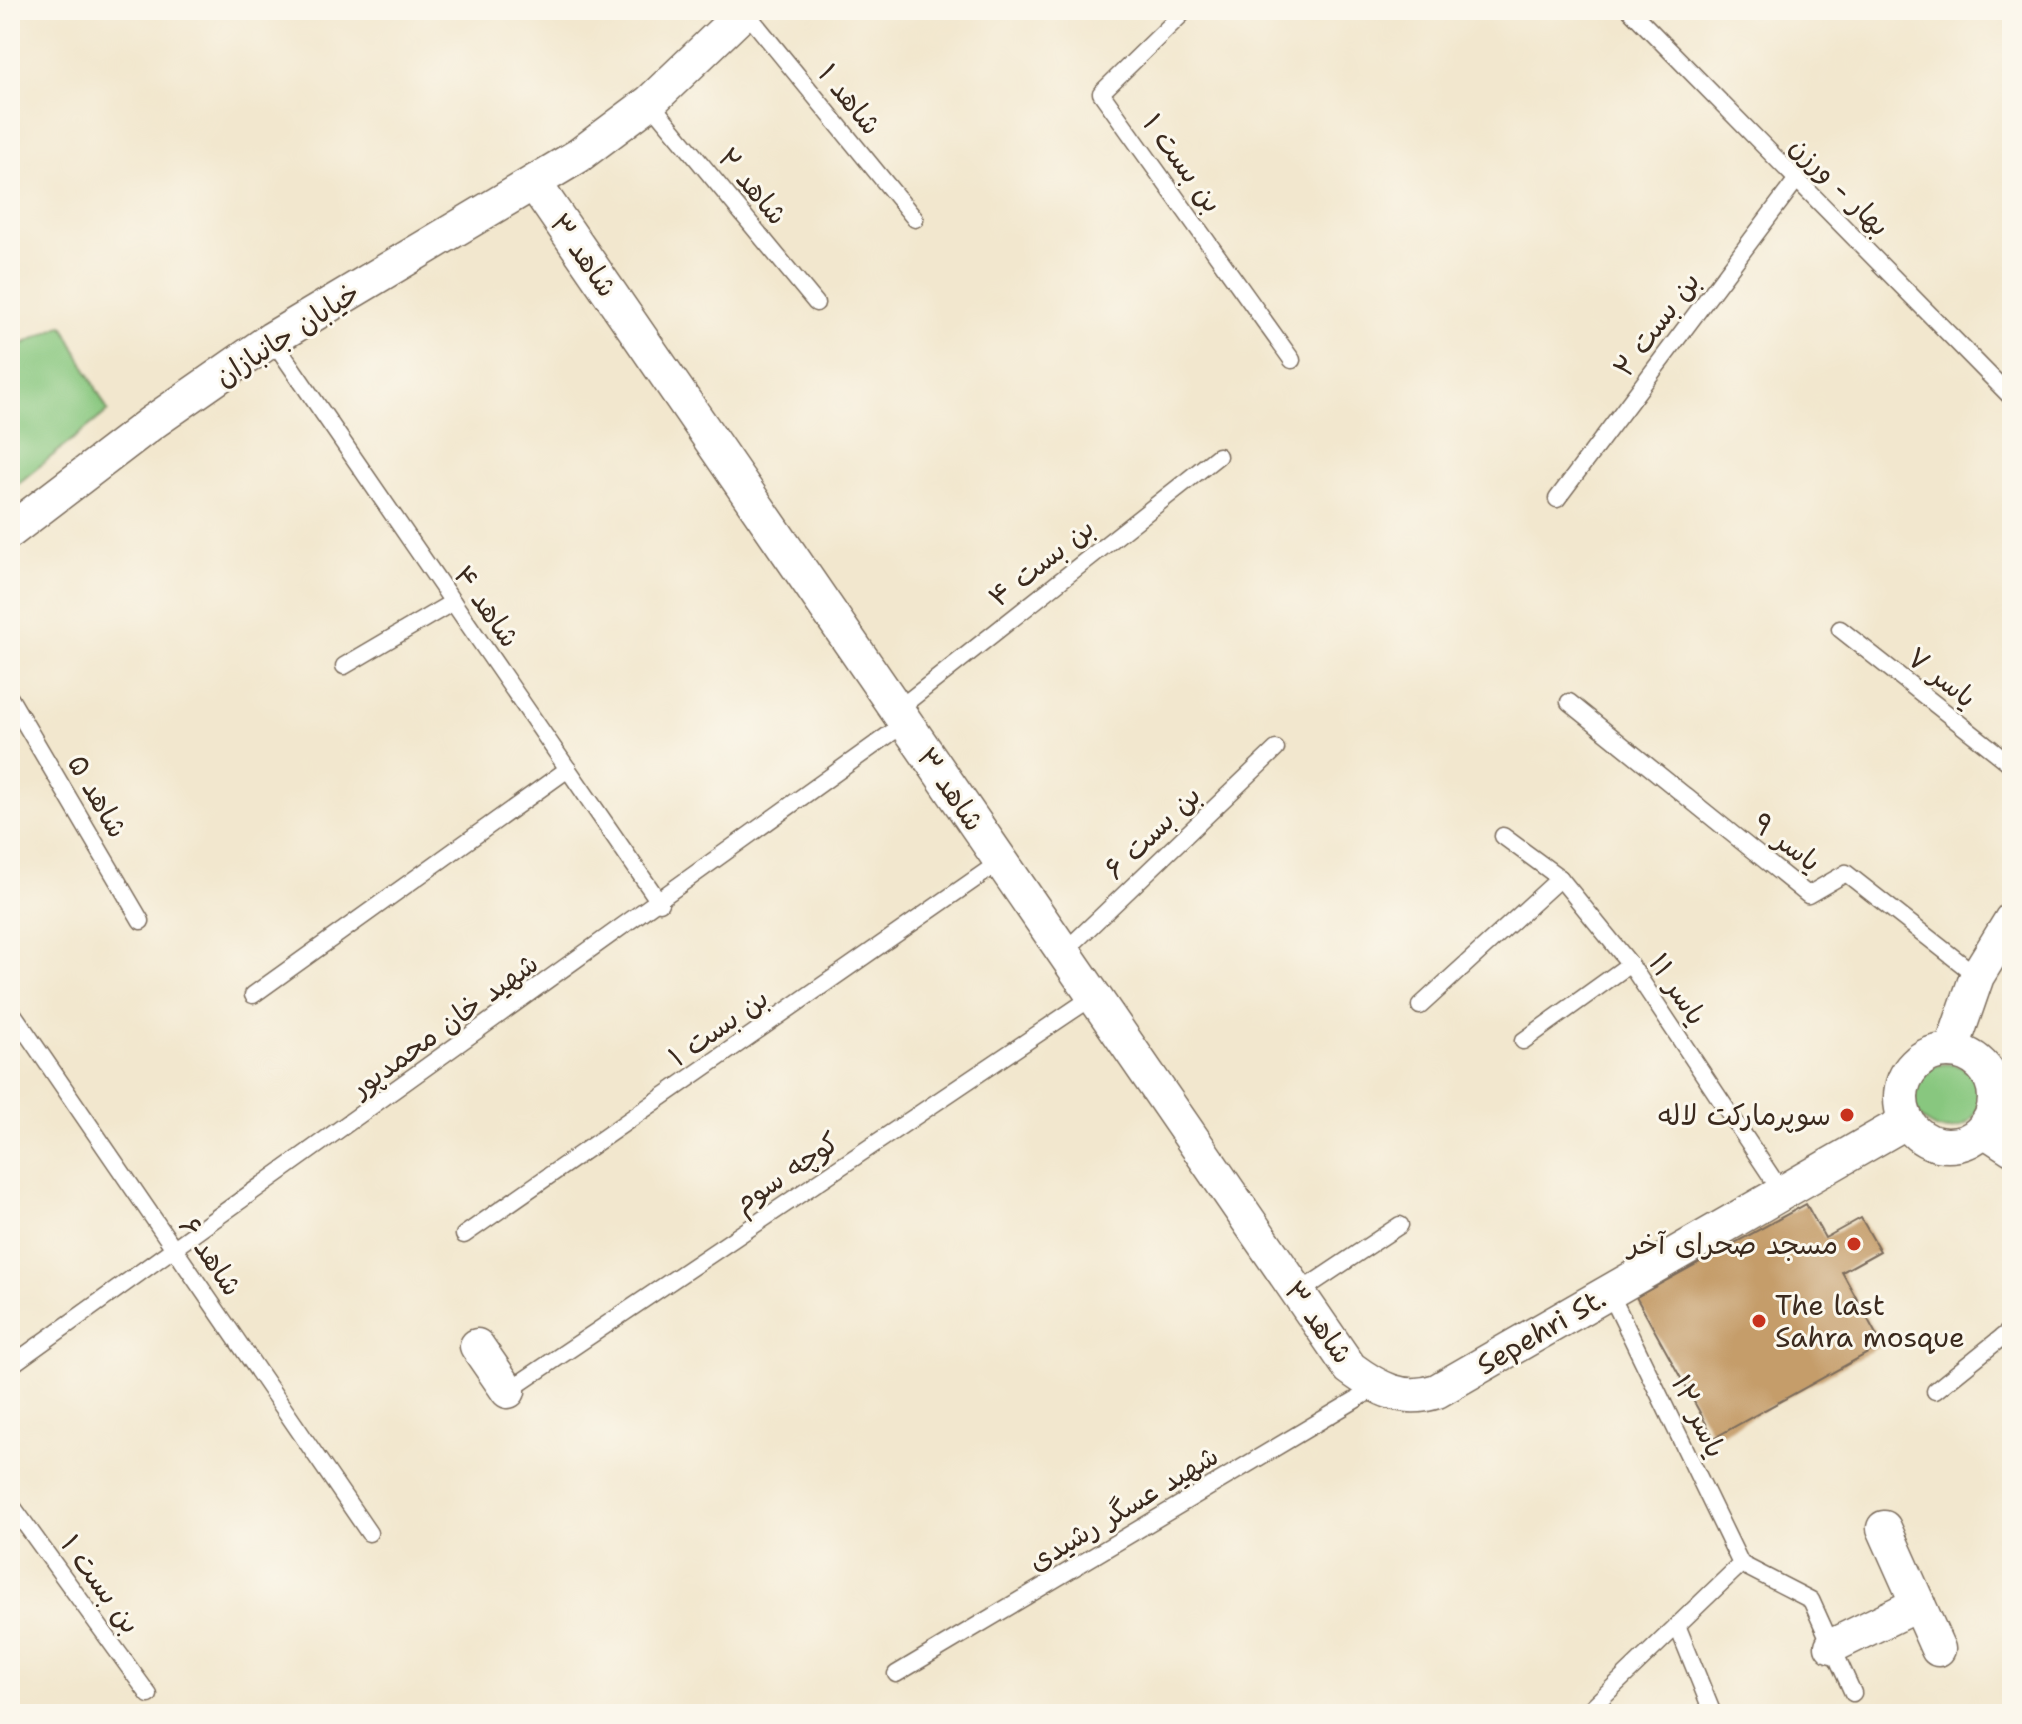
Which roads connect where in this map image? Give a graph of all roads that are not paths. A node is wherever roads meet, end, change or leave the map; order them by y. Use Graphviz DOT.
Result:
graph roads {
  1 [pos="745,10"];
  2 [pos="1186,10"];
  3 [pos="1630,10"];
  4 [pos="650,102"];
  5 [pos="1797,179"];
  6 [pos="534,183"];
  7 [pos="915,219"];
  8 [pos="816,303"];
  9 [pos="272,339"];
  10 [pos="1292,360"];
  11 [pos="2012,398"];
  12 [pos="1218,456"];
  13 [pos="1557,499"];
  14 [pos="10,531"];
  15 [pos="453,602"];
  16 [pos="1840,629"];
  17 [pos="344,666"];
  18 [pos="10,698"];
  19 [pos="1569,702"];
  20 [pos="901,717"];
  21 [pos="1276,749"];
  22 [pos="2012,765"];
  23 [pos="568,769"];
  24 [pos="1503,836"];
  25 [pos="1001,861"];
  26 [pos="1560,878"];
  27 [pos="660,903"];
  28 [pos="2012,919"];
  29 [pos="141,921"];
  30 [pos="1063,953"];
  31 [pos="1630,964"];
  32 [pos="1977,976"];
  33 [pos="253,995"];
  34 [pos="1094,996"];
  35 [pos="1420,1006"];
  36 [pos="10,1009"];
  37 [pos="1523,1041"];
  38 [pos="1951,1051"];
  39 [pos="1907,1121"];
  40 [pos="1983,1129"];
  41 [pos="2012,1148"];
  42 [pos="1783,1194"];
  43 [pos="1400,1225"];
  44 [pos="464,1235"];
  45 [pos="174,1249"];
  46 [pos="1609,1291"];
  47 [pos="1298,1293"];
  48 [pos="2012,1329"];
  49 [pos="477,1346"];
  50 [pos="10,1366"];
  51 [pos="1377,1387"];
  52 [pos="508,1391"];
  53 [pos="1935,1391"];
  54 [pos="10,1503"];
  55 [pos="1884,1528"];
  56 [pos="369,1533"];
  57 [pos="1741,1564"];
  58 [pos="1918,1604"];
  59 [pos="1677,1625"];
  60 [pos="1832,1646"];
  61 [pos="1938,1649"];
  62 [pos="896,1674"];
  63 [pos="1853,1693"];
  64 [pos="149,1695"];
  65 [pos="1585,1714"];
  66 [pos="1713,1714"];
  1 -- 4 [label="street, خیابان جانبازان"];
  1 -- 7 [label="lane, شاهد ۱"];
  2 -- 10 [label="lane, بن بست ۱"];
  3 -- 5 [label="lane, بهار - ورزن"];
  4 -- 6 [label="street, خیابان جانبازان"];
  4 -- 8 [label="lane, شاهد ۲"];
  5 -- 11 [label="lane, بهار - ورزن"];
  5 -- 13 [label="lane, بن بست ۲"];
  6 -- 9 [label="street, خیابان جانبازان"];
  6 -- 20 [label="street, شاهد ۳"];
  9 -- 14 [label="street, خیابان جانبازان"];
  9 -- 15 [label="lane, شاهد ۴"];
  12 -- 20 [label="lane, بن بست ۴"];
  15 -- 17 [label="lane"];
  15 -- 23 [label="lane, شاهد ۴"];
  16 -- 22 [label="lane, یاسر ۷"];
  18 -- 29 [label="lane, شاهد ۵"];
  19 -- 32 [label="lane, یاسر ۹"];
  20 -- 25 [label="street, شاهد ۳"];
  20 -- 27 [label="lane, شهید خان محمدپور"];
  21 -- 30 [label="lane, بن بست ۶"];
  23 -- 27 [label="lane, شاهد ۴"];
  23 -- 33 [label="lane"];
  24 -- 26 [label="lane, یاسر ۱۱"];
  25 -- 30 [label="street, شاهد ۳"];
  25 -- 44 [label="lane, بن بست ۱"];
  26 -- 31 [label="lane, یاسر ۱۱"];
  26 -- 35 [label="lane"];
  27 -- 45 [label="lane, شهید خان محمدپور"];
  28 -- 32 [label="street"];
  30 -- 34 [label="street, شاهد ۳"];
  31 -- 37 [label="lane"];
  31 -- 42 [label="lane, یاسر ۱۱"];
  32 -- 38 [label="street"];
  34 -- 47 [label="street, شاهد ۳"];
  34 -- 52 [label="lane, کوچه سوم"];
  36 -- 45 [label="lane, شاهد ۶"];
  38 -- 39 [label="street"];
  38 -- 40 [label="street"];
  39 -- 40 [label="street"];
  39 -- 42 [label="street, Sepehri St."];
  40 -- 41 [label="street"];
  42 -- 46 [label="street, Sepehri St."];
  43 -- 47 [label="lane"];
  45 -- 50 [label="lane, شهید خان محمدپور"];
  45 -- 56 [label="lane, شاهد ۶"];
  46 -- 51 [label="street, Sepehri St."];
  46 -- 57 [label="lane, یاسر ۱۲"];
  47 -- 51 [label="street, شاهد ۳"];
  48 -- 53 [label="lane"];
  49 -- 52 [label="street"];
  51 -- 62 [label="lane, شهید عسگر رشیدی"];
  54 -- 64 [label="lane, بن بست ۱"];
  55 -- 58 [label="street"];
  57 -- 59 [label="lane"];
  57 -- 60 [label="lane"];
  58 -- 60 [label="street"];
  58 -- 61 [label="street"];
  59 -- 65 [label="lane"];
  59 -- 66 [label="lane"];
  60 -- 63 [label="lane"];
}
